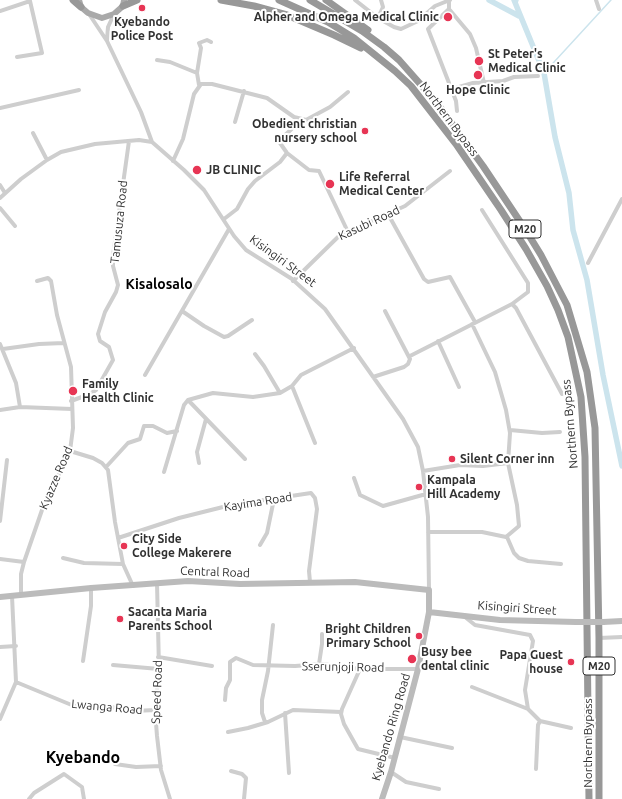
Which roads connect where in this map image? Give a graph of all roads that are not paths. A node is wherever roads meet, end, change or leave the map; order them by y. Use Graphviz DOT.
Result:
graph roads {
  1 [pos="73,0"];
  2 [pos="137,0"];
  3 [pos="221,0"];
  4 [pos="279,0"];
  5 [pos="310,0"];
  6 [pos="326,0"];
  7 [pos="354,0"];
  8 [pos="381,0"];
  9 [pos="450,0"];
  10 [pos="596,0"];
  11 [pos="80,3"];
  12 [pos="124,3"];
  13 [pos="449,9"];
  14 [pos="599,9"];
  15 [pos="0,11"];
  16 [pos="88,13"];
  17 [pos="114,14"];
  18 [pos="378,18"];
  19 [pos="107,41"];
  20 [pos="211,42"];
  21 [pos="384,47"];
  22 [pos="378,56"];
  23 [pos="17,57"];
  24 [pos="157,60"];
  25 [pos="197,73"];
  26 [pos="538,76"];
  27 [pos="484,82"];
  28 [pos="199,85"];
  29 [pos="452,89"];
  30 [pos="79,90"];
  31 [pos="244,91"];
  32 [pos="348,92"];
  33 [pos="0,108"];
  34 [pos="456,110"];
  35 [pos="301,120"];
  36 [pos="236,122"];
  37 [pos="33,133"];
  38 [pos="129,141"];
  39 [pos="152,142"];
  40 [pos="287,153"];
  41 [pos="47,160"];
  42 [pos="173,161"];
  43 [pos="450,171"];
  44 [pos="0,185"];
  45 [pos="5,193"];
  46 [pos="0,198"];
  47 [pos="622,198"];
  48 [pos="0,208"];
  49 [pos="482,210"];
  50 [pos="388,214"];
  51 [pos="224,219"];
  52 [pos="15,226"];
  53 [pos="229,228"];
  54 [pos="348,232"];
  55 [pos="588,263"];
  56 [pos="37,281"];
  57 [pos="293,281"];
  58 [pos="512,304"];
  59 [pos="182,311"];
  60 [pos="385,311"];
  61 [pos="252,320"];
  62 [pos="474,323"];
  63 [pos="438,341"];
  64 [pos="64,343"];
  65 [pos="0,344"];
  66 [pos="354,348"];
  67 [pos="3,350"];
  68 [pos="255,354"];
  69 [pos="410,356"];
  70 [pos="145,375"];
  71 [pos="374,377"];
  72 [pos="292,386"];
  73 [pos="459,387"];
  74 [pos="280,393"];
  75 [pos="562,394"];
  76 [pos="188,400"];
  77 [pos="71,401"];
  78 [pos="20,407"];
  79 [pos="72,409"];
  80 [pos="0,410"];
  81 [pos="206,419"];
  82 [pos="510,430"];
  83 [pos="177,431"];
  84 [pos="560,432"];
  85 [pos="315,443"];
  86 [pos="70,451"];
  87 [pos="245,459"];
  88 [pos="7,460"];
  89 [pos="199,463"];
  90 [pos="508,463"];
  91 [pos="106,467"];
  92 [pos="423,471"];
  93 [pos="164,472"];
  94 [pos="354,478"];
  95 [pos="426,494"];
  96 [pos="274,499"];
  97 [pos="0,521"];
  98 [pos="428,532"];
  99 [pos="507,537"];
  100 [pos="118,538"];
  101 [pos="260,544"];
  102 [pos="63,558"];
  103 [pos="0,559"];
  104 [pos="24,562"];
  105 [pos="123,564"];
  106 [pos="561,564"];
  107 [pos="310,582"];
  108 [pos="157,583"];
  109 [pos="133,586"];
  110 [pos="91,588"];
  111 [pos="429,590"];
  112 [pos="21,594"];
  113 [pos="12,596"];
  114 [pos="0,597"];
  115 [pos="429,612"];
  116 [pos="463,615"];
  117 [pos="622,621"];
  118 [pos="273,625"];
  119 [pos="322,634"];
  120 [pos="622,636"];
  121 [pos="599,638"];
  122 [pos="16,646"];
  123 [pos="0,647"];
  124 [pos="158,657"];
  125 [pos="83,661"];
  126 [pos="319,664"];
  127 [pos="113,666"];
  128 [pos="212,666"];
  129 [pos="269,666"];
  130 [pos="159,669"];
  131 [pos="360,669"];
  132 [pos="418,669"];
  133 [pos="16,682"];
  134 [pos="472,687"];
  135 [pos="225,700"];
  136 [pos="528,709"];
  137 [pos="155,710"];
  138 [pos="286,712"];
  139 [pos="341,712"];
  140 [pos="0,719"];
  141 [pos="540,721"];
  142 [pos="265,722"];
  143 [pos="571,728"];
  144 [pos="228,732"];
  145 [pos="400,737"];
  146 [pos="452,748"];
  147 [pos="394,758"];
  148 [pos="115,764"];
  149 [pos="161,766"];
  150 [pos="536,769"];
  151 [pos="231,771"];
  152 [pos="391,772"];
  153 [pos="289,773"];
  154 [pos="439,789"];
  155 [pos="29,799"];
  156 [pos="84,799"];
  157 [pos="170,799"];
  158 [pos="244,799"];
  159 [pos="382,799"];
  160 [pos="589,799"];
  161 [pos="599,799"];
  1 -- 11 [label="highway"];
  2 -- 12 [label="highway"];
  3 -- 22 [label="highway"];
  4 -- 22 [label="highway, Northern Bypass / M20"];
  5 -- 21 [label="highway, Northern Bypass / M20"];
  6 -- 21 [label="highway"];
  7 -- 18 [label="street"];
  8 -- 18 [label="street"];
  9 -- 13 [label="street"];
  9 -- 18 [label="street"];
  10 -- 14 [label="street"];
  11 -- 16 [label="main road"];
  12 -- 17 [label="main road"];
  13 -- 27 [label="street"];
  13 -- 29 [label="street"];
  15 -- 23 [label="street"];
  16 -- 17 [label="main road"];
  16 -- 19 [label="street"];
  17 -- 19 [label="street"];
  19 -- 39 [label="street"];
  20 -- 25 [label="street"];
  21 -- 121 [label="highway, Northern Bypass / M20"];
  22 -- 160 [label="highway, Northern Bypass / M20"];
  24 -- 25 [label="street"];
  25 -- 28 [label="street"];
  26 -- 27 [label="street"];
  27 -- 29 [label="street"];
  28 -- 31 [label="street"];
  28 -- 42 [label="street"];
  29 -- 34 [label="street"];
  30 -- 33 [label="street"];
  31 -- 35 [label="street"];
  31 -- 36 [label="street"];
  32 -- 35 [label="street"];
  35 -- 40 [label="street"];
  37 -- 41 [label="street"];
  38 -- 39 [label="street"];
  38 -- 41 [label="street"];
  38 -- 77 [label="street, Tamusuza Road"];
  39 -- 42 [label="street, Kisingiri Street"];
  40 -- 51 [label="street"];
  40 -- 54 [label="street"];
  41 -- 45 [label="street"];
  42 -- 51 [label="street, Kisingiri Street"];
  43 -- 50 [label="street, Kasubi Road"];
  44 -- 45 [label="street"];
  45 -- 46 [label="street"];
  47 -- 55 [label="street"];
  48 -- 52 [label="street"];
  49 -- 58 [label="street"];
  50 -- 54 [label="street, Kasubi Road"];
  50 -- 62 [label="street"];
  51 -- 53 [label="street, Kisingiri Street"];
  53 -- 57 [label="street, Kisingiri Street"];
  53 -- 59 [label="street"];
  54 -- 57 [label="street, Kasubi Road"];
  56 -- 64 [label="street, Kyazze Road"];
  57 -- 66 [label="street, Kisingiri Street"];
  58 -- 62 [label="street"];
  58 -- 75 [label="street"];
  59 -- 61 [label="street"];
  59 -- 70 [label="street"];
  60 -- 69 [label="street"];
  62 -- 63 [label="street"];
  62 -- 82 [label="street"];
  63 -- 69 [label="street"];
  63 -- 73 [label="street"];
  64 -- 67 [label="street"];
  64 -- 77 [label="street, Kyazze Road"];
  65 -- 67 [label="street"];
  66 -- 71 [label="street, Kisingiri Street"];
  66 -- 72 [label="street"];
  67 -- 78 [label="street"];
  68 -- 74 [label="street"];
  69 -- 71 [label="street"];
  71 -- 92 [label="street, Kisingiri Street"];
  72 -- 74 [label="street"];
  72 -- 85 [label="street"];
  74 -- 76 [label="street"];
  76 -- 81 [label="street"];
  76 -- 83 [label="street"];
  77 -- 79 [label="street, Kyazze Road"];
  78 -- 79 [label="street"];
  78 -- 80 [label="street"];
  79 -- 86 [label="street, Kyazze Road"];
  81 -- 87 [label="street"];
  81 -- 89 [label="street"];
  82 -- 84 [label="street"];
  82 -- 90 [label="street"];
  83 -- 91 [label="street"];
  83 -- 93 [label="street"];
  86 -- 91 [label="street"];
  86 -- 104 [label="street, Kyazze Road"];
  88 -- 97 [label="street"];
  90 -- 92 [label="street"];
  90 -- 99 [label="street"];
  91 -- 100 [label="street"];
  92 -- 95 [label="street, Kisingiri Street"];
  94 -- 95 [label="street"];
  95 -- 98 [label="street, Kisingiri Street"];
  96 -- 100 [label="street, Kayima Road"];
  96 -- 101 [label="street"];
  96 -- 107 [label="street, Kayima Road"];
  98 -- 99 [label="street"];
  98 -- 111 [label="street, Kisingiri Street"];
  99 -- 106 [label="street"];
  100 -- 105 [label="street"];
  102 -- 105 [label="street"];
  103 -- 104 [label="street"];
  104 -- 112 [label="street, Kyazze Road"];
  105 -- 109 [label="street"];
  107 -- 108 [label="street, Central Road"];
  107 -- 111 [label="street, Central Road"];
  108 -- 109 [label="street, Central Road"];
  108 -- 124 [label="street, Speed Road"];
  109 -- 110 [label="street, Central Road"];
  110 -- 112 [label="street, Central Road"];
  110 -- 125 [label="street"];
  111 -- 115 [label="street, Kyebando Ring Road"];
  112 -- 113 [label="street, Central Road"];
  113 -- 114 [label="street, Central Road"];
  113 -- 122 [label="street"];
  115 -- 116 [label="street, Kisingiri Street"];
  115 -- 132 [label="street, Kyebando Ring Road"];
  116 -- 117 [label="street, Kisingiri Street, bridge"];
  116 -- 136 [label="street"];
  118 -- 129 [label="street"];
  119 -- 126 [label="street"];
  120 -- 121 [label="street"];
  121 -- 161 [label="highway, Northern Bypass / M20"];
  122 -- 123 [label="street"];
  122 -- 133 [label="street"];
  124 -- 128 [label="street"];
  124 -- 130 [label="street, Speed Road"];
  126 -- 129 [label="street, Sserunjoji Road"];
  126 -- 131 [label="street, Sserunjoji Road"];
  127 -- 130 [label="street"];
  129 -- 135 [label="street, Sserunjoji Road"];
  129 -- 142 [label="street"];
  130 -- 137 [label="street, Speed Road"];
  131 -- 132 [label="street, Sserunjoji Road"];
  131 -- 139 [label="street"];
  132 -- 145 [label="street, Kyebando Ring Road"];
  133 -- 137 [label="street, Lwanga Road"];
  133 -- 140 [label="street"];
  134 -- 136 [label="street"];
  136 -- 141 [label="street"];
  137 -- 149 [label="street, Speed Road"];
  138 -- 139 [label="street"];
  138 -- 142 [label="street"];
  138 -- 153 [label="street"];
  139 -- 147 [label="street"];
  141 -- 143 [label="street"];
  141 -- 150 [label="street"];
  142 -- 144 [label="street"];
  145 -- 146 [label="street"];
  145 -- 147 [label="street, Kyebando Ring Road"];
  147 -- 152 [label="street, Kyebando Ring Road"];
  148 -- 149 [label="street"];
  149 -- 157 [label="street, Speed Road"];
  151 -- 158 [label="street"];
  152 -- 154 [label="street"];
  152 -- 159 [label="street, Kyebando Ring Road"];
  155 -- 156 [label="street"];
}
